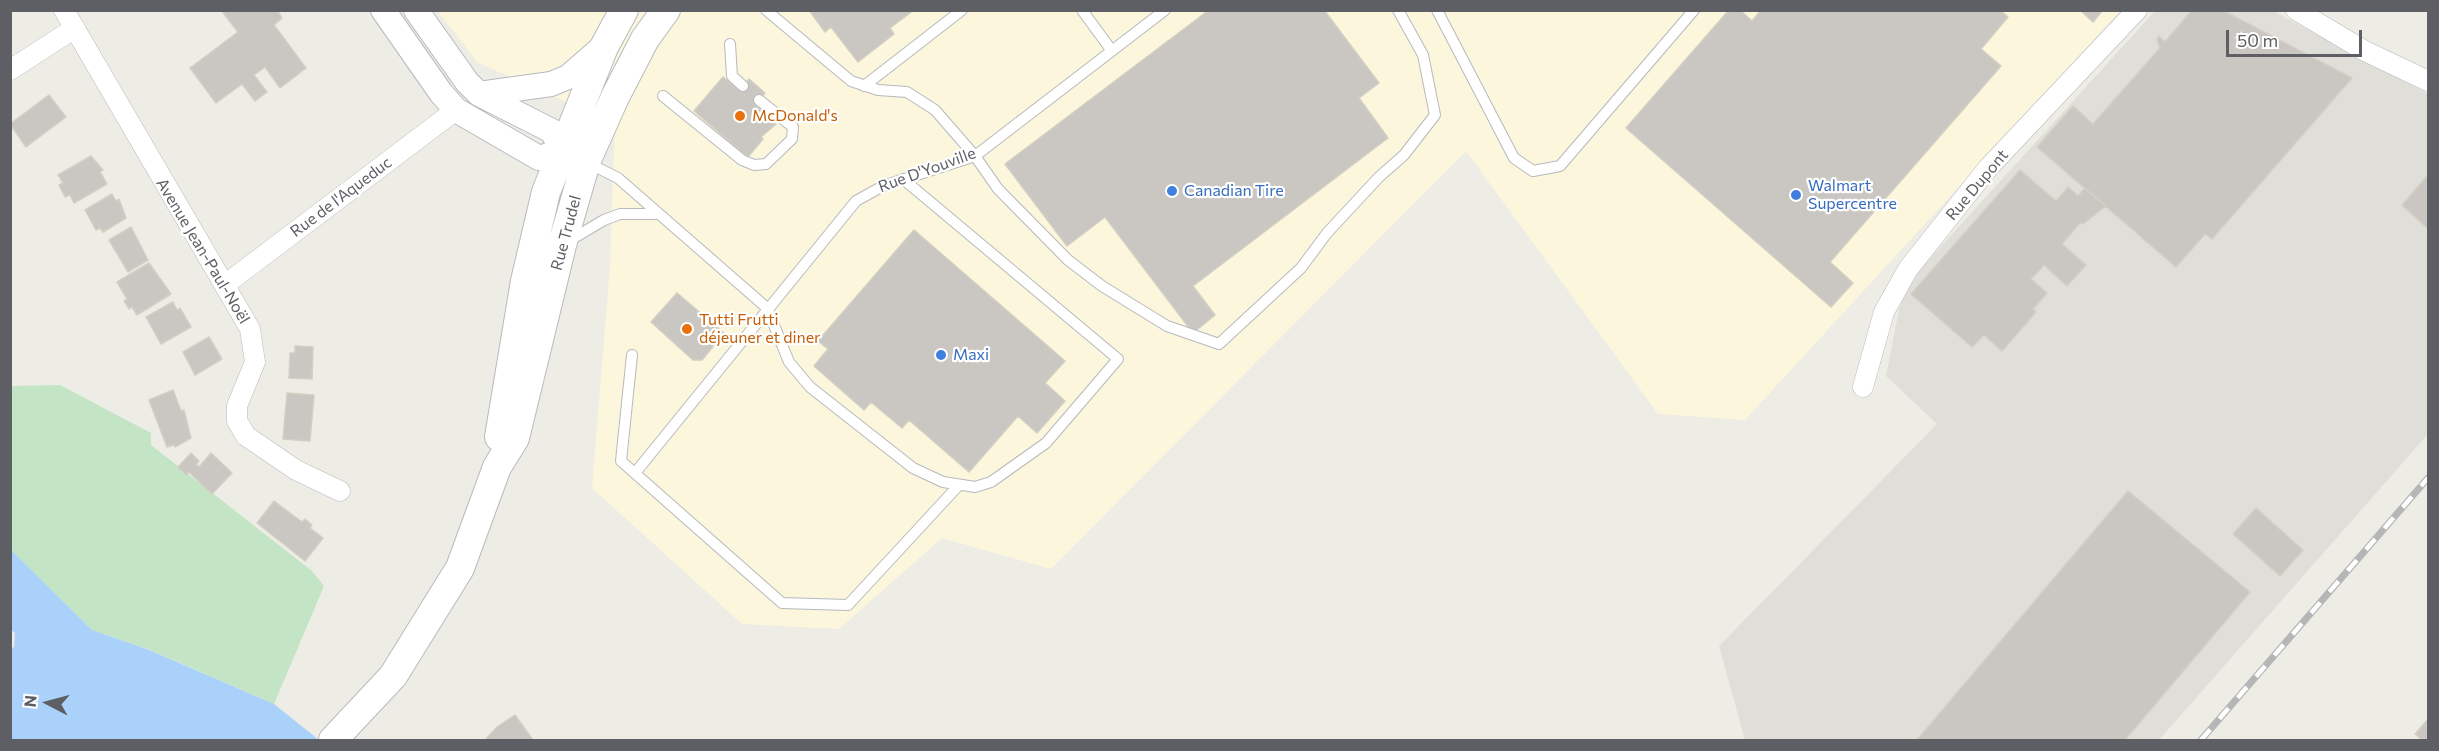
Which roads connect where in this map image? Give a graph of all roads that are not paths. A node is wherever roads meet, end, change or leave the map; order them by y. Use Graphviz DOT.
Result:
graph roads {
  1 [pos="64,10"];
  2 [pos="383,10"];
  3 [pos="416,10"];
  4 [pos="624,10"];
  5 [pos="666,10"];
  6 [pos="766,10"];
  7 [pos="963,10"];
  8 [pos="1082,10"];
  9 [pos="1165,10"];
  10 [pos="1398,10"];
  11 [pos="1437,10"];
  12 [pos="1694,10"];
  13 [pos="2137,10"];
  14 [pos="2296,10"];
  15 [pos="75,28"];
  16 [pos="606,43"];
  17 [pos="730,44"];
  18 [pos="1112,51"];
  19 [pos="10,70"];
  20 [pos="2428,81"];
  21 [pos="743,86"];
  22 [pos="864,86"];
  23 [pos="479,94"];
  24 [pos="663,96"];
  25 [pos="759,100"];
  26 [pos="456,110"];
  27 [pos="975,156"];
  28 [pos="574,157"];
  29 [pos="903,179"];
  30 [pos="658,214"];
  31 [pos="561,245"];
  32 [pos="226,284"];
  33 [pos="767,308"];
  34 [pos="632,355"];
  35 [pos="1863,387"];
  36 [pos="497,467"];
  37 [pos="635,473"];
  38 [pos="960,485"];
  39 [pos="340,491"];
  40 [pos="333,741"];
  1 -- 15 [label="street, Avenue Jean-Paul-Noël"];
  2 -- 26 [label="street"];
  3 -- 23 [label="street"];
  4 -- 16 [label="main road, Rue Trudel"];
  5 -- 28 [label="main road, Rue Trudel"];
  6 -- 22 [label="lane"];
  7 -- 22 [label="lane"];
  8 -- 18 [label="lane"];
  9 -- 18 [label="lane, Rue D'Youville"];
  10 -- 27 [label="lane"];
  11 -- 12 [label="lane"];
  13 -- 35 [label="street, Rue Dupont"];
  14 -- 20 [label="street"];
  15 -- 19 [label="street"];
  15 -- 32 [label="street, Avenue Jean-Paul-Noël"];
  16 -- 23 [label="street"];
  16 -- 28 [label="main road, Rue Trudel"];
  17 -- 21 [label="lane"];
  18 -- 27 [label="lane, Rue D'Youville"];
  22 -- 27 [label="lane"];
  23 -- 28 [label="street"];
  24 -- 25 [label="lane"];
  26 -- 28 [label="street"];
  26 -- 32 [label="street, Rue de l'Aqueduc"];
  27 -- 29 [label="lane, Rue D'Youville"];
  28 -- 30 [label="lane"];
  28 -- 31 [label="main road, Rue Trudel"];
  28 -- 36 [label="main road, Rue Trudel"];
  29 -- 33 [label="lane, Rue D'Youville"];
  29 -- 38 [label="lane"];
  30 -- 31 [label="lane"];
  30 -- 33 [label="lane"];
  31 -- 36 [label="main road, Rue Trudel"];
  32 -- 39 [label="street, Avenue Jean-Paul-Noël"];
  33 -- 37 [label="lane, Rue D'Youville"];
  33 -- 38 [label="lane"];
  34 -- 37 [label="lane"];
  36 -- 40 [label="main road, Rue Trudel"];
  37 -- 38 [label="lane"];
}
